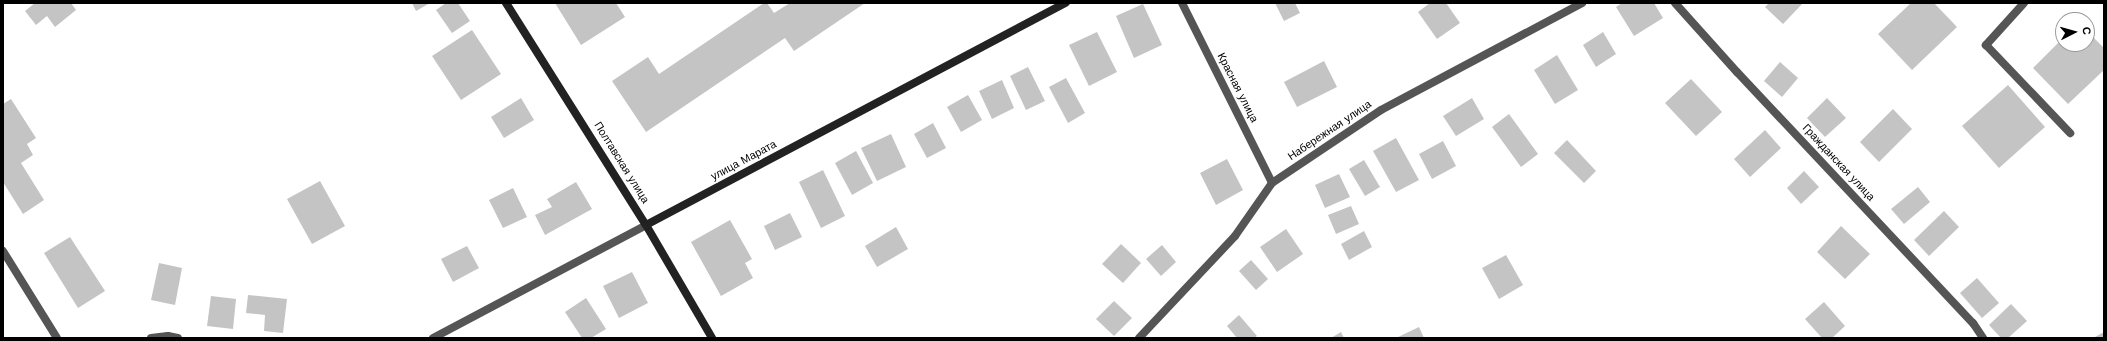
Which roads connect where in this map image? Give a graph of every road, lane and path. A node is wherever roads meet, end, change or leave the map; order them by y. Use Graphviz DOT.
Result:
graph roads {
  1 [pos="506,3"];
  2 [pos="1066,3"];
  3 [pos="1182,3"];
  4 [pos="1582,3"];
  5 [pos="1675,3"];
  6 [pos="2024,3"];
  7 [pos="2070,133"];
  8 [pos="1272,183"];
  9 [pos="646,225"];
  10 [pos="3,251"];
  11 [pos="57,338"];
  12 [pos="151,338"];
  13 [pos="178,338"];
  14 [pos="433,338"];
  15 [pos="712,338"];
  16 [pos="1139,338"];
  17 [pos="1983,338"];
  1 -- 9 [label="street, Полтавская улица"];
  2 -- 9 [label="street, улица Марата"];
  3 -- 8 [label="street, Красная улица"];
  4 -- 8 [label="street, Набережная улица"];
  5 -- 17 [label="street, Гражданская улица"];
  6 -- 7 [label="street"];
  8 -- 16 [label="street, Набережная улица"];
  9 -- 14 [label="street, улица Марата"];
  9 -- 15 [label="street, Полтавская улица"];
  10 -- 11 [label="street"];
  12 -- 13 [label="street"];
}
